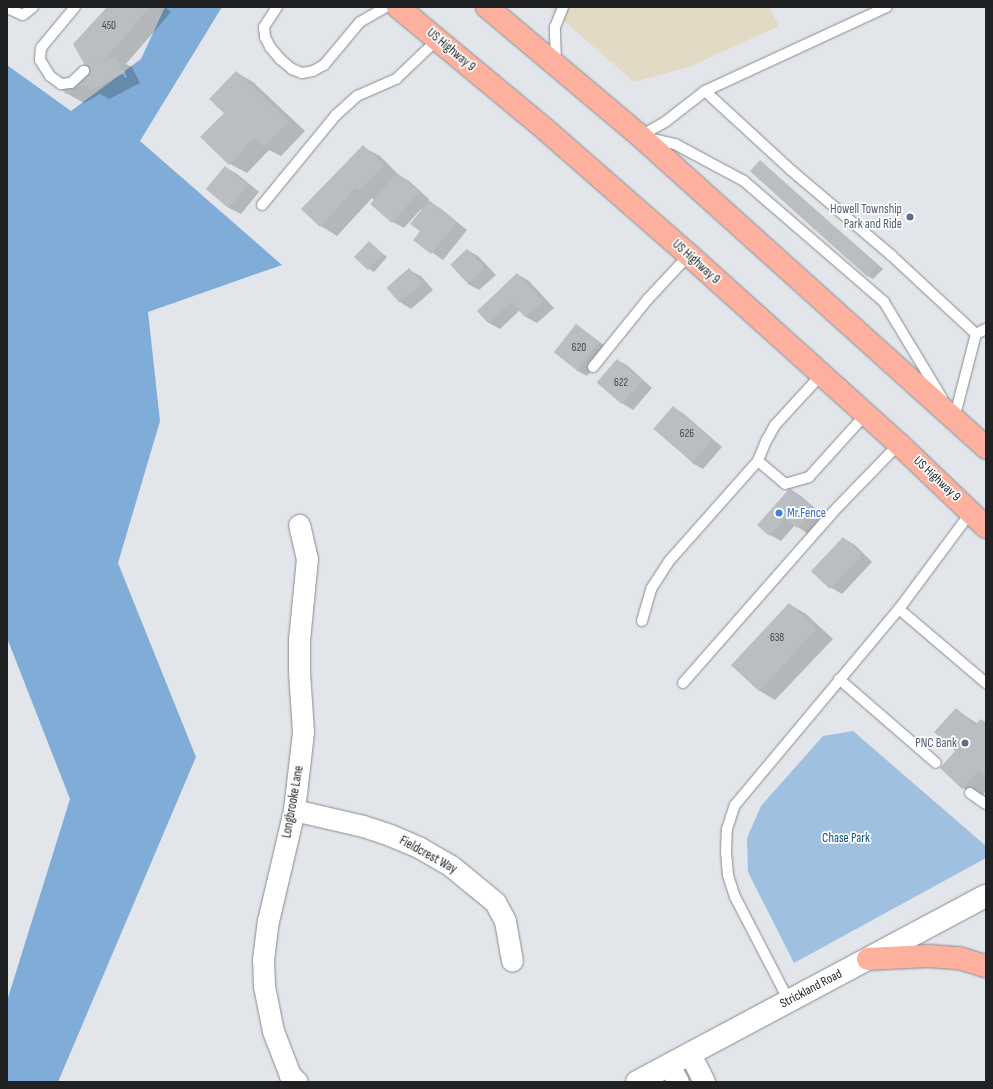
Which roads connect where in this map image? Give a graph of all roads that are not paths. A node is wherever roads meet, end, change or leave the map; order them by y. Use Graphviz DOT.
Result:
graph roads {
  1 [pos="33,7"];
  2 [pos="75,7"];
  3 [pos="277,7"];
  4 [pos="386,7"];
  5 [pos="398,7"];
  6 [pos="490,7"];
  7 [pos="563,7"];
  8 [pos="887,7"];
  9 [pos="7,8"];
  10 [pos="438,39"];
  11 [pos="557,66"];
  12 [pos="84,71"];
  13 [pos="705,91"];
  14 [pos="640,136"];
  15 [pos="262,205"];
  16 [pos="689,255"];
  17 [pos="986,329"];
  18 [pos="976,334"];
  19 [pos="593,367"];
  20 [pos="820,375"];
  21 [pos="866,414"];
  22 [pos="954,419"];
  23 [pos="899,444"];
  24 [pos="986,448"];
  25 [pos="758,461"];
  26 [pos="979,519"];
  27 [pos="299,524"];
  28 [pos="899,609"];
  29 [pos="642,622"];
  30 [pos="839,679"];
  31 [pos="683,682"];
  32 [pos="986,683"];
  33 [pos="936,763"];
  34 [pos="970,793"];
  35 [pos="986,804"];
  36 [pos="294,810"];
  37 [pos="986,896"];
  38 [pos="868,959"];
  39 [pos="512,960"];
  40 [pos="986,966"];
  41 [pos="789,1001"];
  42 [pos="690,1054"];
  43 [pos="673,1074"];
  44 [pos="289,1080"];
  45 [pos="637,1082"];
  46 [pos="704,1082"];
  1 -- 9 [label="lane"];
  2 -- 12 [label="lane"];
  3 -- 4 [label="lane"];
  5 -- 10 [label="highway, US Highway 9"];
  6 -- 11 [label="highway"];
  7 -- 11 [label="lane"];
  8 -- 13 [label="lane"];
  10 -- 15 [label="lane"];
  10 -- 16 [label="highway, US Highway 9"];
  11 -- 14 [label="highway"];
  13 -- 14 [label="lane"];
  13 -- 18 [label="lane"];
  14 -- 22 [label="highway"];
  14 -- 22 [label="lane"];
  16 -- 19 [label="lane"];
  16 -- 20 [label="highway, US Highway 9"];
  17 -- 18 [label="lane"];
  18 -- 22 [label="lane"];
  20 -- 21 [label="highway, US Highway 9"];
  20 -- 25 [label="lane"];
  21 -- 23 [label="highway, US Highway 9"];
  21 -- 25 [label="lane"];
  22 -- 24 [label="highway"];
  23 -- 26 [label="highway, US Highway 9"];
  23 -- 31 [label="lane"];
  25 -- 29 [label="lane"];
  26 -- 28 [label="lane"];
  27 -- 36 [label="street, Longbrooke Lane"];
  28 -- 30 [label="lane"];
  28 -- 32 [label="lane"];
  30 -- 33 [label="lane"];
  30 -- 41 [label="lane"];
  34 -- 35 [label="lane"];
  36 -- 39 [label="street, Fieldcrest Way"];
  36 -- 44 [label="street, Longbrooke Lane"];
  37 -- 38 [label="street, Strickland Road"];
  38 -- 40 [label="highway"];
  38 -- 41 [label="street, Strickland Road"];
  41 -- 42 [label="street, Strickland Road"];
  42 -- 43 [label="street, Strickland Road"];
  42 -- 46 [label="street"];
  43 -- 45 [label="street, Strickland Road"];
}
